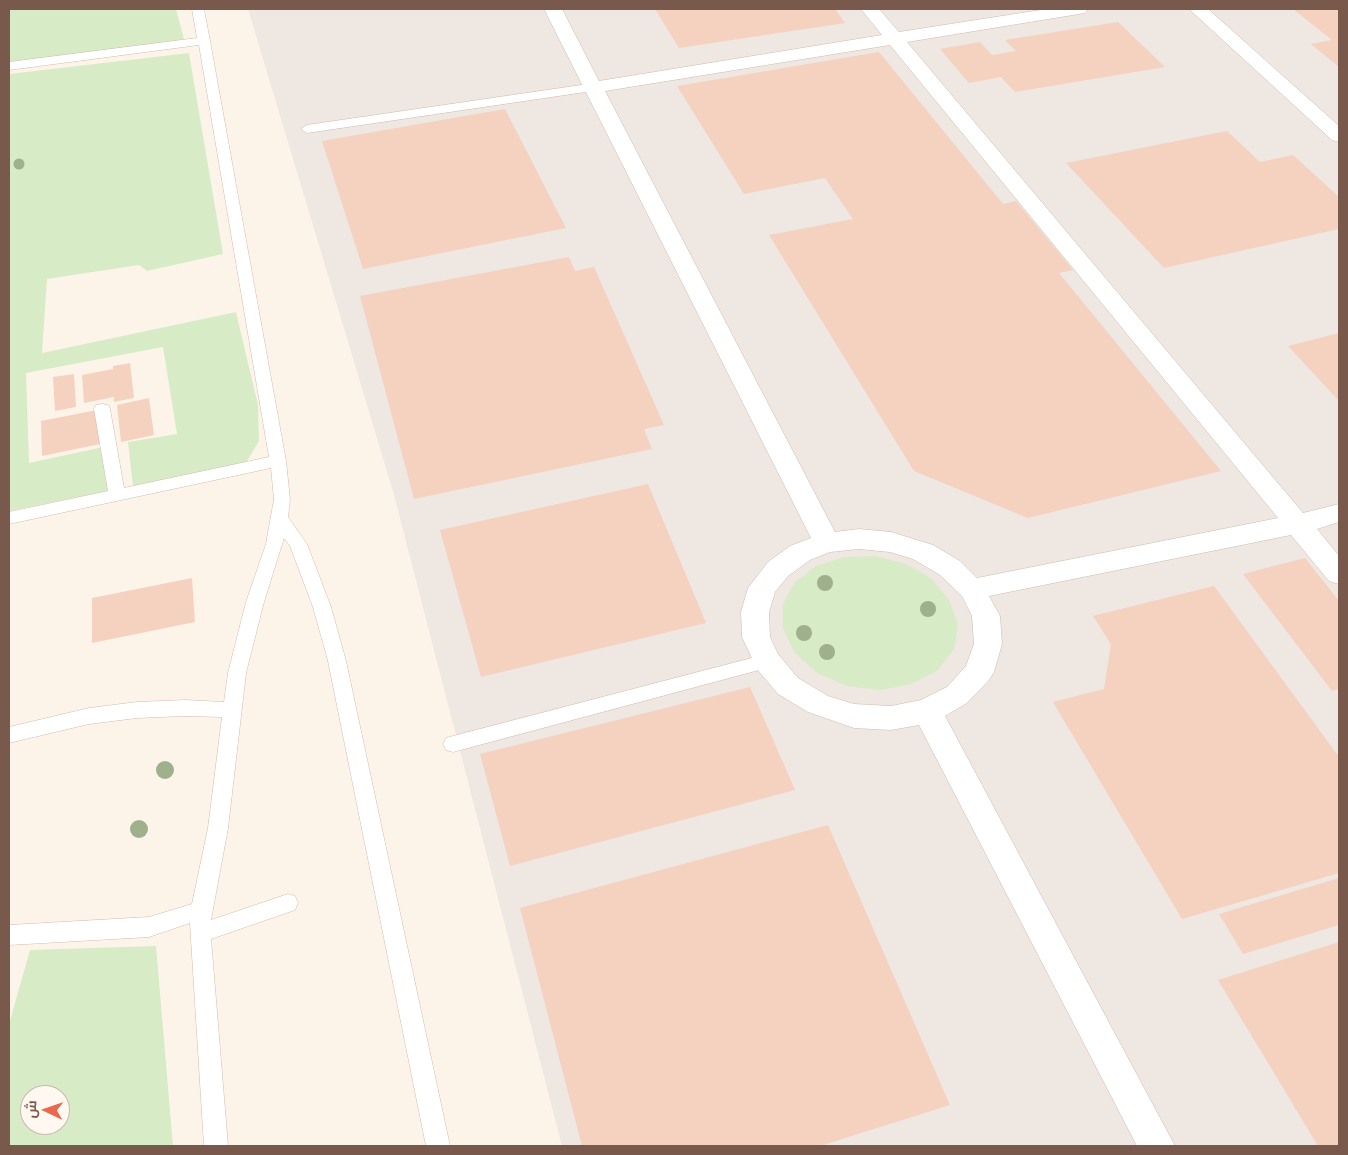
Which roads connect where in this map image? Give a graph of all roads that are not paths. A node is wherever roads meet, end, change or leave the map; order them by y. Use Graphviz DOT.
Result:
graph roads {
  1 [pos="198,9"];
  2 [pos="553,9"];
  3 [pos="870,9"];
  4 [pos="1080,9"];
  5 [pos="1198,9"];
  6 [pos="894,38"];
  7 [pos="204,41"];
  8 [pos="9,66"];
  9 [pos="595,87"];
  10 [pos="307,129"];
  11 [pos="1339,136"];
  12 [pos="102,409"];
  13 [pos="278,461"];
  14 [pos="117,495"];
  15 [pos="1339,513"];
  16 [pos="9,518"];
  17 [pos="280,519"];
  18 [pos="1298,524"];
  19 [pos="827,543"];
  20 [pos="1339,574"];
  21 [pos="972,589"];
  22 [pos="767,661"];
  23 [pos="232,710"];
  24 [pos="927,711"];
  25 [pos="9,735"];
  26 [pos="453,744"];
  27 [pos="288,903"];
  28 [pos="201,910"];
  29 [pos="200,933"];
  30 [pos="9,935"];
  31 [pos="216,1146"];
  32 [pos="438,1146"];
  33 [pos="1157,1146"];
  1 -- 7 [label="lane"];
  2 -- 9 [label="street"];
  3 -- 6 [label="street"];
  4 -- 6 [label="street"];
  5 -- 11 [label="street"];
  6 -- 9 [label="street"];
  6 -- 18 [label="street"];
  7 -- 8 [label="lane"];
  7 -- 13 [label="lane"];
  9 -- 10 [label="lane"];
  9 -- 19 [label="street"];
  12 -- 14 [label="lane"];
  13 -- 14 [label="lane"];
  13 -- 17 [label="lane"];
  14 -- 16 [label="lane"];
  15 -- 18 [label="street"];
  17 -- 23 [label="lane"];
  17 -- 32 [label="lane"];
  18 -- 20 [label="street"];
  18 -- 21 [label="street"];
  19 -- 21 [label="street"];
  19 -- 22 [label="street"];
  21 -- 24 [label="street"];
  22 -- 24 [label="street"];
  22 -- 26 [label="lane"];
  23 -- 25 [label="lane"];
  23 -- 28 [label="lane"];
  24 -- 33 [label="street"];
  27 -- 29 [label="lane"];
  28 -- 29 [label="lane"];
  28 -- 30 [label="lane"];
  29 -- 31 [label="lane"];
}
